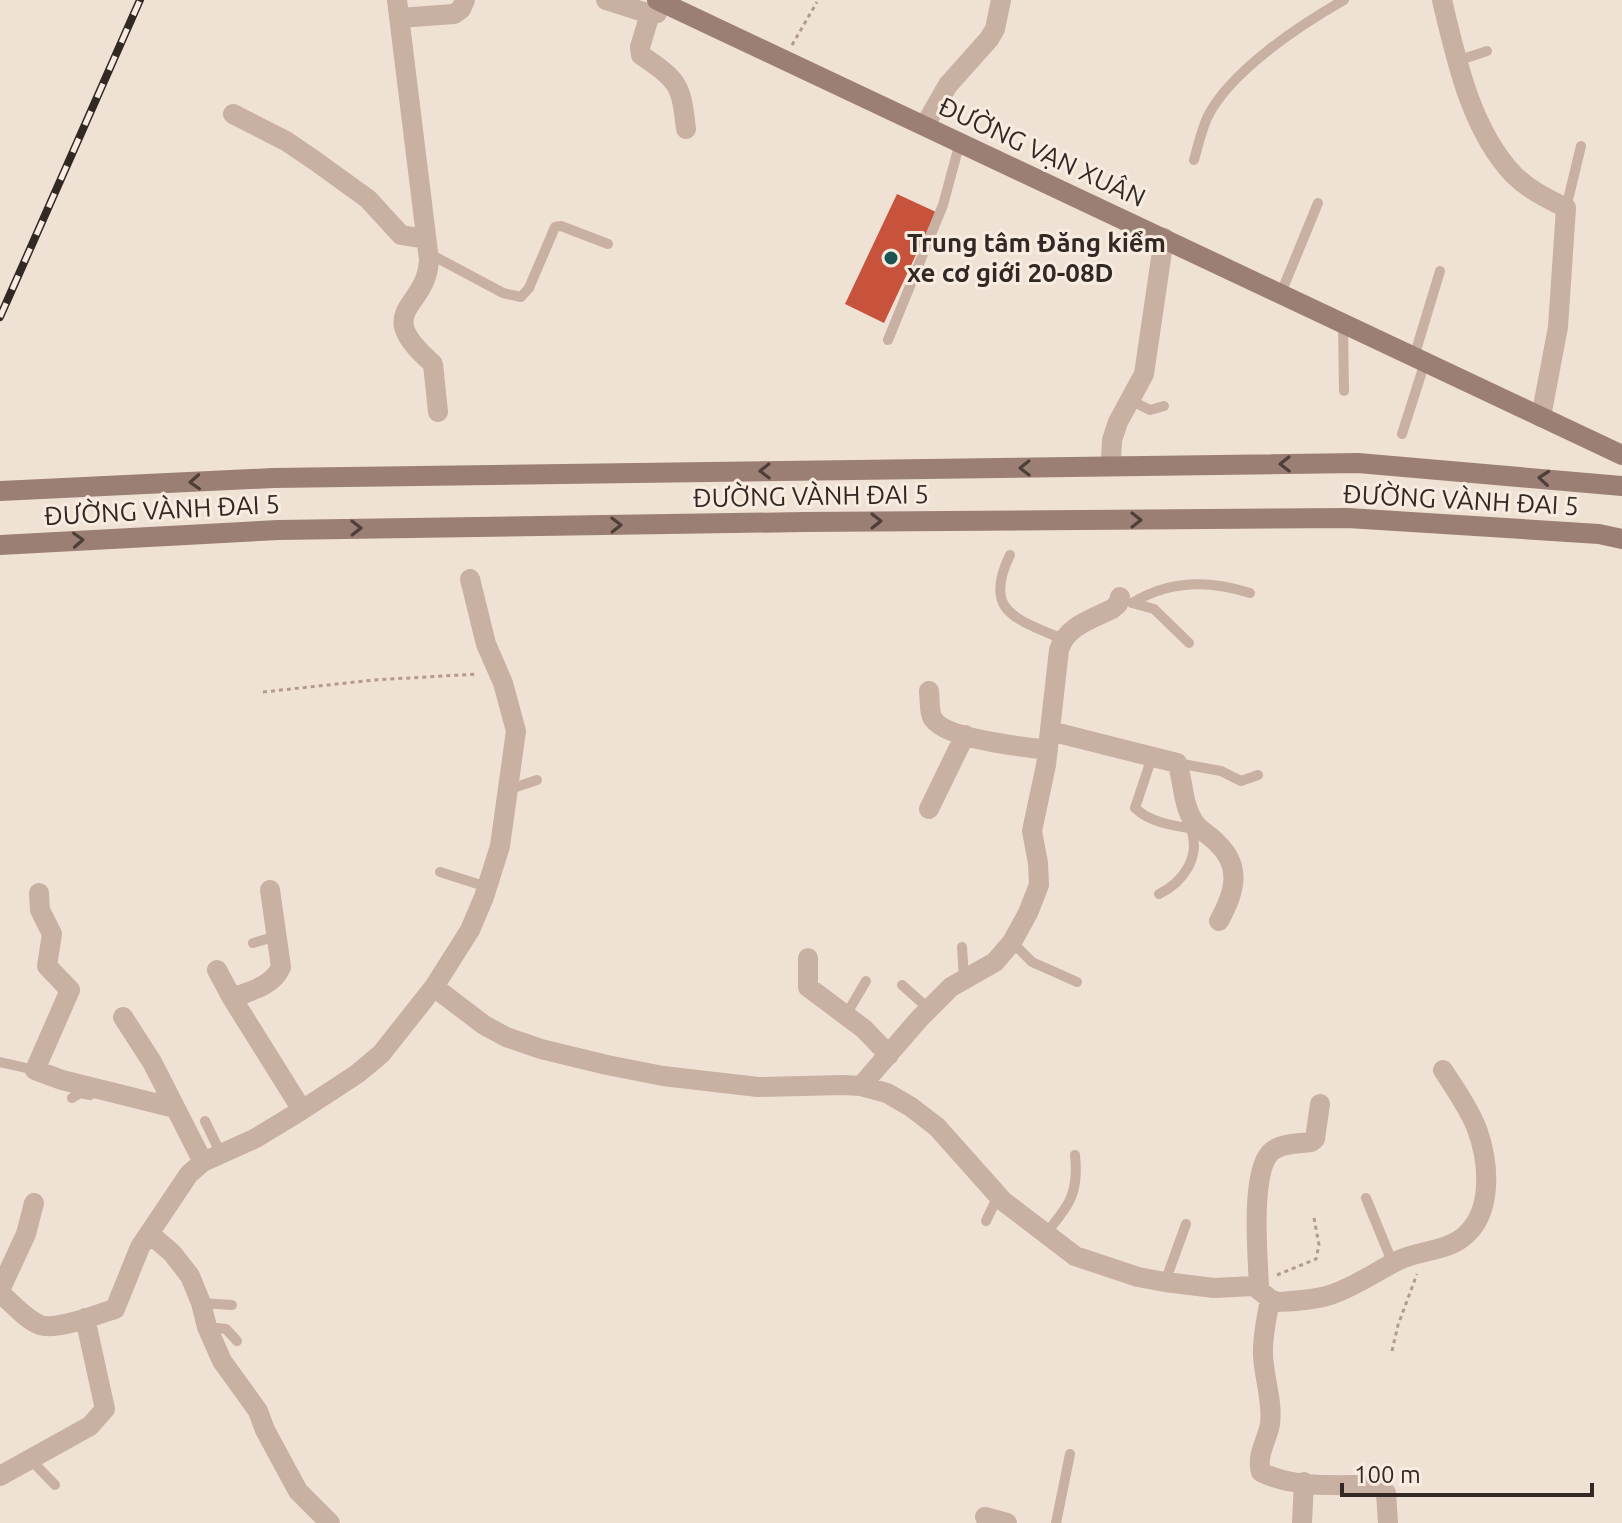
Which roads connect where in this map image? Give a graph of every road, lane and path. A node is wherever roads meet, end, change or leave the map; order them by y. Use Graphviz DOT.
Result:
graph roads {
  1 [pos="465,0"];
  2 [pos="606,0"];
  3 [pos="1001,0"];
  4 [pos="1344,0"];
  5 [pos="1442,0"];
  6 [pos="817,2"];
  7 [pos="663,6"];
  8 [pos="398,9"];
  9 [pos="1487,51"];
  10 [pos="784,58"];
  11 [pos="1457,61"];
  12 [pos="233,114"];
  13 [pos="925,125"];
  14 [pos="686,129"];
  15 [pos="960,142"];
  16 [pos="1581,146"];
  17 [pos="1194,160"];
  18 [pos="1318,203"];
  19 [pos="1566,208"];
  20 [pos="1164,238"];
  21 [pos="608,244"];
  22 [pos="427,246"];
  23 [pos="1440,271"];
  24 [pos="1281,293"];
  25 [pos="1343,323"];
  26 [pos="888,340"];
  27 [pos="1420,359"];
  28 [pos="1344,391"];
  29 [pos="1130,400"];
  30 [pos="1164,406"];
  31 [pos="438,412"];
  32 [pos="1541,417"];
  33 [pos="1402,434"];
  34 [pos="1622,455"];
  35 [pos="1111,459"];
  36 [pos="1622,486"];
  37 [pos="0,491"];
  38 [pos="1622,539"];
  39 [pos="0,545"];
  40 [pos="1010,555"];
  41 [pos="470,579"];
  42 [pos="1250,593"];
  43 [pos="1124,601"];
  44 [pos="1062,639"];
  45 [pos="1189,643"];
  46 [pos="498,672"];
  47 [pos="929,691"];
  48 [pos="263,692"];
  49 [pos="965,735"];
  50 [pos="1049,740"];
  51 [pos="1153,755"];
  52 [pos="1177,763"];
  53 [pos="1258,775"];
  54 [pos="537,780"];
  55 [pos="507,790"];
  56 [pos="929,809"];
  57 [pos="1196,829"];
  58 [pos="440,872"];
  59 [pos="487,887"];
  60 [pos="270,890"];
  61 [pos="39,893"];
  62 [pos="1159,894"];
  63 [pos="1219,921"];
  64 [pos="277,936"];
  65 [pos="1012,942"];
  66 [pos="253,943"];
  67 [pos="962,947"];
  68 [pos="808,958"];
  69 [pos="217,970"];
  70 [pos="964,979"];
  71 [pos="866,981"];
  72 [pos="1077,982"];
  73 [pos="902,985"];
  74 [pos="434,987"];
  75 [pos="232,998"];
  76 [pos="929,1009"];
  77 [pos="846,1015"];
  78 [pos="123,1017"];
  79 [pos="889,1055"];
  80 [pos="0,1062"];
  81 [pos="35,1070"];
  82 [pos="1443,1070"];
  83 [pos="861,1086"];
  84 [pos="72,1098"];
  85 [pos="147,1101"];
  86 [pos="1320,1104"];
  87 [pos="175,1108"];
  88 [pos="302,1110"];
  89 [pos="205,1121"];
  90 [pos="1075,1155"];
  91 [pos="212,1157"];
  92 [pos="998,1196"];
  93 [pos="1366,1198"];
  94 [pos="34,1203"];
  95 [pos="1314,1218"];
  96 [pos="986,1221"];
  97 [pos="1186,1224"];
  98 [pos="1046,1233"];
  99 [pos="150,1234"];
  100 [pos="1425,1252"];
  101 [pos="1393,1264"];
  102 [pos="1165,1282"];
  103 [pos="1262,1290"];
  104 [pos="0,1291"];
  105 [pos="201,1303"];
  106 [pos="232,1305"];
  107 [pos="85,1318"];
  108 [pos="207,1327"];
  109 [pos="237,1341"];
  110 [pos="1392,1351"];
  111 [pos="1070,1454"];
  112 [pos="30,1459"];
  113 [pos="0,1476"];
  114 [pos="1304,1482"];
  115 [pos="55,1485"];
  116 [pos="985,1517"];
  117 [pos="330,1523"];
  118 [pos="1007,1523"];
  119 [pos="1056,1523"];
  120 [pos="1302,1523"];
  121 [pos="1388,1523"];
  1 -- 8 [label="street"];
  2 -- 7 [label="street"];
  3 -- 13 [label="street"];
  4 -- 17 [label="lane"];
  5 -- 11 [label="street"];
  6 -- 10 [label="path"];
  7 -- 10 [label="main road, ĐƯỜNG VẠN XUÂN"];
  7 -- 14 [label="street"];
  8 -- 22 [label="street"];
  9 -- 11 [label="lane"];
  10 -- 13 [label="main road, ĐƯỜNG VẠN XUÂN"];
  11 -- 19 [label="street"];
  12 -- 22 [label="street"];
  13 -- 15 [label="main road, ĐƯỜNG VẠN XUÂN"];
  15 -- 20 [label="main road, ĐƯỜNG VẠN XUÂN"];
  15 -- 26 [label="lane"];
  16 -- 19 [label="lane"];
  18 -- 24 [label="lane"];
  19 -- 32 [label="street"];
  20 -- 24 [label="main road, ĐƯỜNG VẠN XUÂN"];
  20 -- 29 [label="street"];
  21 -- 22 [label="lane"];
  22 -- 31 [label="street"];
  23 -- 27 [label="lane"];
  24 -- 25 [label="main road, ĐƯỜNG VẠN XUÂN"];
  25 -- 27 [label="main road, ĐƯỜNG VẠN XUÂN"];
  25 -- 28 [label="lane"];
  27 -- 32 [label="main road, ĐƯỜNG VẠN XUÂN"];
  27 -- 33 [label="lane"];
  29 -- 30 [label="lane"];
  29 -- 35 [label="street"];
  32 -- 34 [label="main road, ĐƯỜNG VẠN XUÂN"];
  36 -- 37 [label="main road, ĐƯỜNG VÀNH ĐAI 5, one-way"];
  39 -- 38 [label="main road, ĐƯỜNG VÀNH ĐAI 5, one-way"];
  40 -- 44 [label="lane"];
  41 -- 46 [label="street"];
  42 -- 43 [label="lane"];
  43 -- 44 [label="street"];
  43 -- 45 [label="lane"];
  44 -- 50 [label="street"];
  46 -- 48 [label="path"];
  46 -- 55 [label="street"];
  47 -- 49 [label="street"];
  49 -- 50 [label="street"];
  49 -- 56 [label="street"];
  50 -- 51 [label="street"];
  50 -- 65 [label="street"];
  51 -- 52 [label="street"];
  51 -- 57 [label="lane"];
  52 -- 53 [label="lane"];
  52 -- 57 [label="street"];
  54 -- 55 [label="lane"];
  55 -- 59 [label="street"];
  57 -- 62 [label="lane"];
  57 -- 63 [label="street"];
  58 -- 59 [label="lane"];
  59 -- 74 [label="street"];
  60 -- 64 [label="street"];
  61 -- 81 [label="street"];
  64 -- 66 [label="lane"];
  64 -- 75 [label="street"];
  65 -- 70 [label="street"];
  65 -- 72 [label="lane"];
  67 -- 70 [label="lane"];
  68 -- 77 [label="street"];
  69 -- 75 [label="street"];
  70 -- 76 [label="street"];
  71 -- 77 [label="lane"];
  73 -- 76 [label="lane"];
  74 -- 83 [label="street"];
  74 -- 88 [label="street"];
  75 -- 88 [label="street"];
  76 -- 79 [label="street"];
  77 -- 79 [label="street"];
  78 -- 87 [label="street"];
  79 -- 83 [label="street"];
  80 -- 81 [label="lane"];
  81 -- 85 [label="street"];
  82 -- 100 [label="street"];
  83 -- 92 [label="street"];
  84 -- 85 [label="lane"];
  85 -- 87 [label="street"];
  86 -- 103 [label="street"];
  87 -- 91 [label="street"];
  88 -- 91 [label="street"];
  89 -- 91 [label="lane"];
  90 -- 98 [label="lane"];
  91 -- 99 [label="street"];
  92 -- 96 [label="lane"];
  92 -- 98 [label="street"];
  93 -- 101 [label="lane"];
  94 -- 104 [label="street"];
  95 -- 103 [label="path"];
  97 -- 102 [label="lane"];
  98 -- 102 [label="street"];
  99 -- 105 [label="street"];
  99 -- 107 [label="street"];
  100 -- 101 [label="street"];
  100 -- 110 [label="path"];
  101 -- 103 [label="street"];
  102 -- 103 [label="street"];
  103 -- 114 [label="street"];
  104 -- 107 [label="street"];
  105 -- 106 [label="lane"];
  105 -- 108 [label="street"];
  107 -- 112 [label="street"];
  108 -- 109 [label="lane"];
  108 -- 117 [label="street"];
  111 -- 119 [label="lane"];
  112 -- 113 [label="street"];
  112 -- 115 [label="lane"];
  114 -- 120 [label="street"];
  114 -- 121 [label="street"];
  116 -- 118 [label="street"];
}
